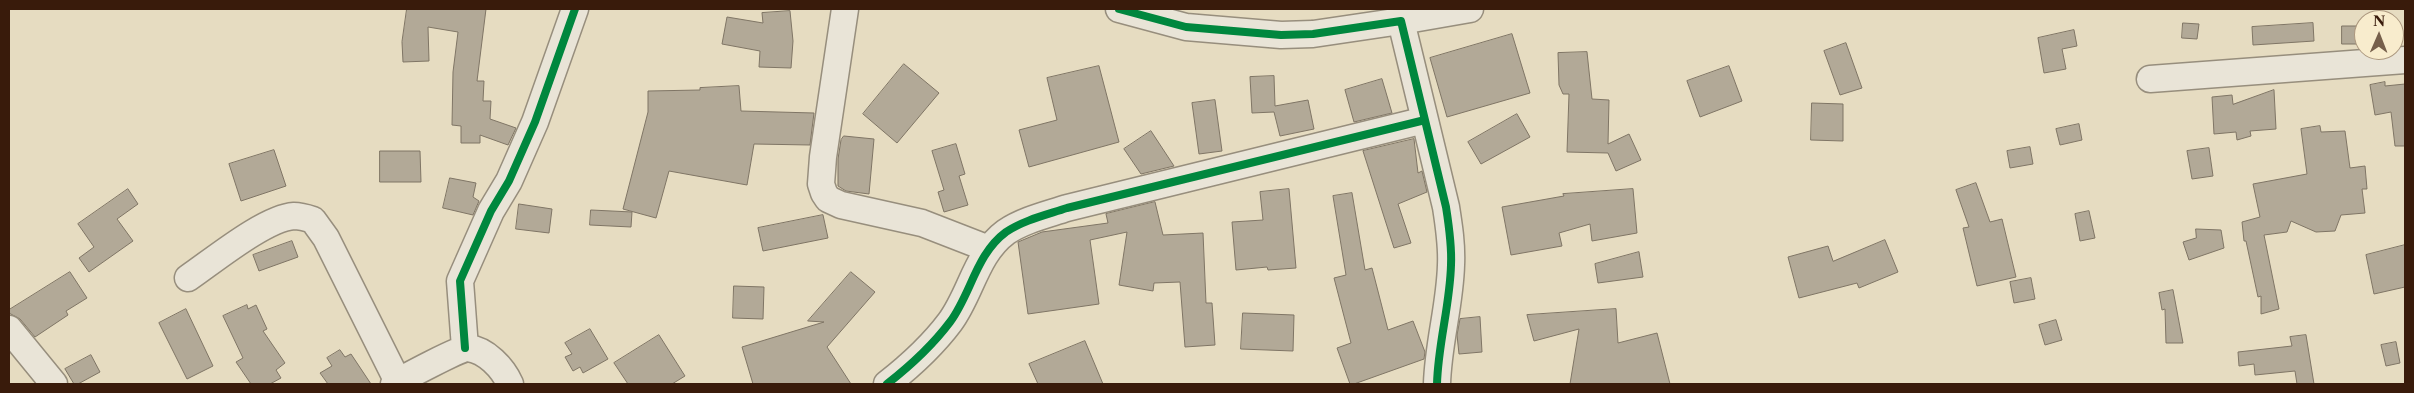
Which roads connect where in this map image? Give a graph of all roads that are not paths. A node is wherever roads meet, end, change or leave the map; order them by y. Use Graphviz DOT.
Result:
graph roads {
  1 [pos="575,9"];
  2 [pos="845,9"];
  3 [pos="1119,9"];
  4 [pos="1470,9"];
  5 [pos="1401,22"];
  6 [pos="2405,60"];
  7 [pos="2150,79"];
  8 [pos="1425,120"];
  9 [pos="989,249"];
  10 [pos="188,278"];
  11 [pos="9,329"];
  12 [pos="465,348"];
  13 [pos="396,383"];
  14 [pos="54,384"];
  15 [pos="510,384"];
  16 [pos="887,384"];
  17 [pos="1437,384"];
  1 -- 12 [label="street"];
  2 -- 9 [label="street"];
  3 -- 5 [label="street"];
  4 -- 5 [label="street"];
  5 -- 8 [label="street"];
  6 -- 7 [label="street"];
  8 -- 9 [label="street"];
  8 -- 17 [label="street"];
  9 -- 16 [label="street"];
  10 -- 13 [label="street"];
  11 -- 14 [label="street"];
  12 -- 13 [label="street"];
  12 -- 15 [label="street"];
}
